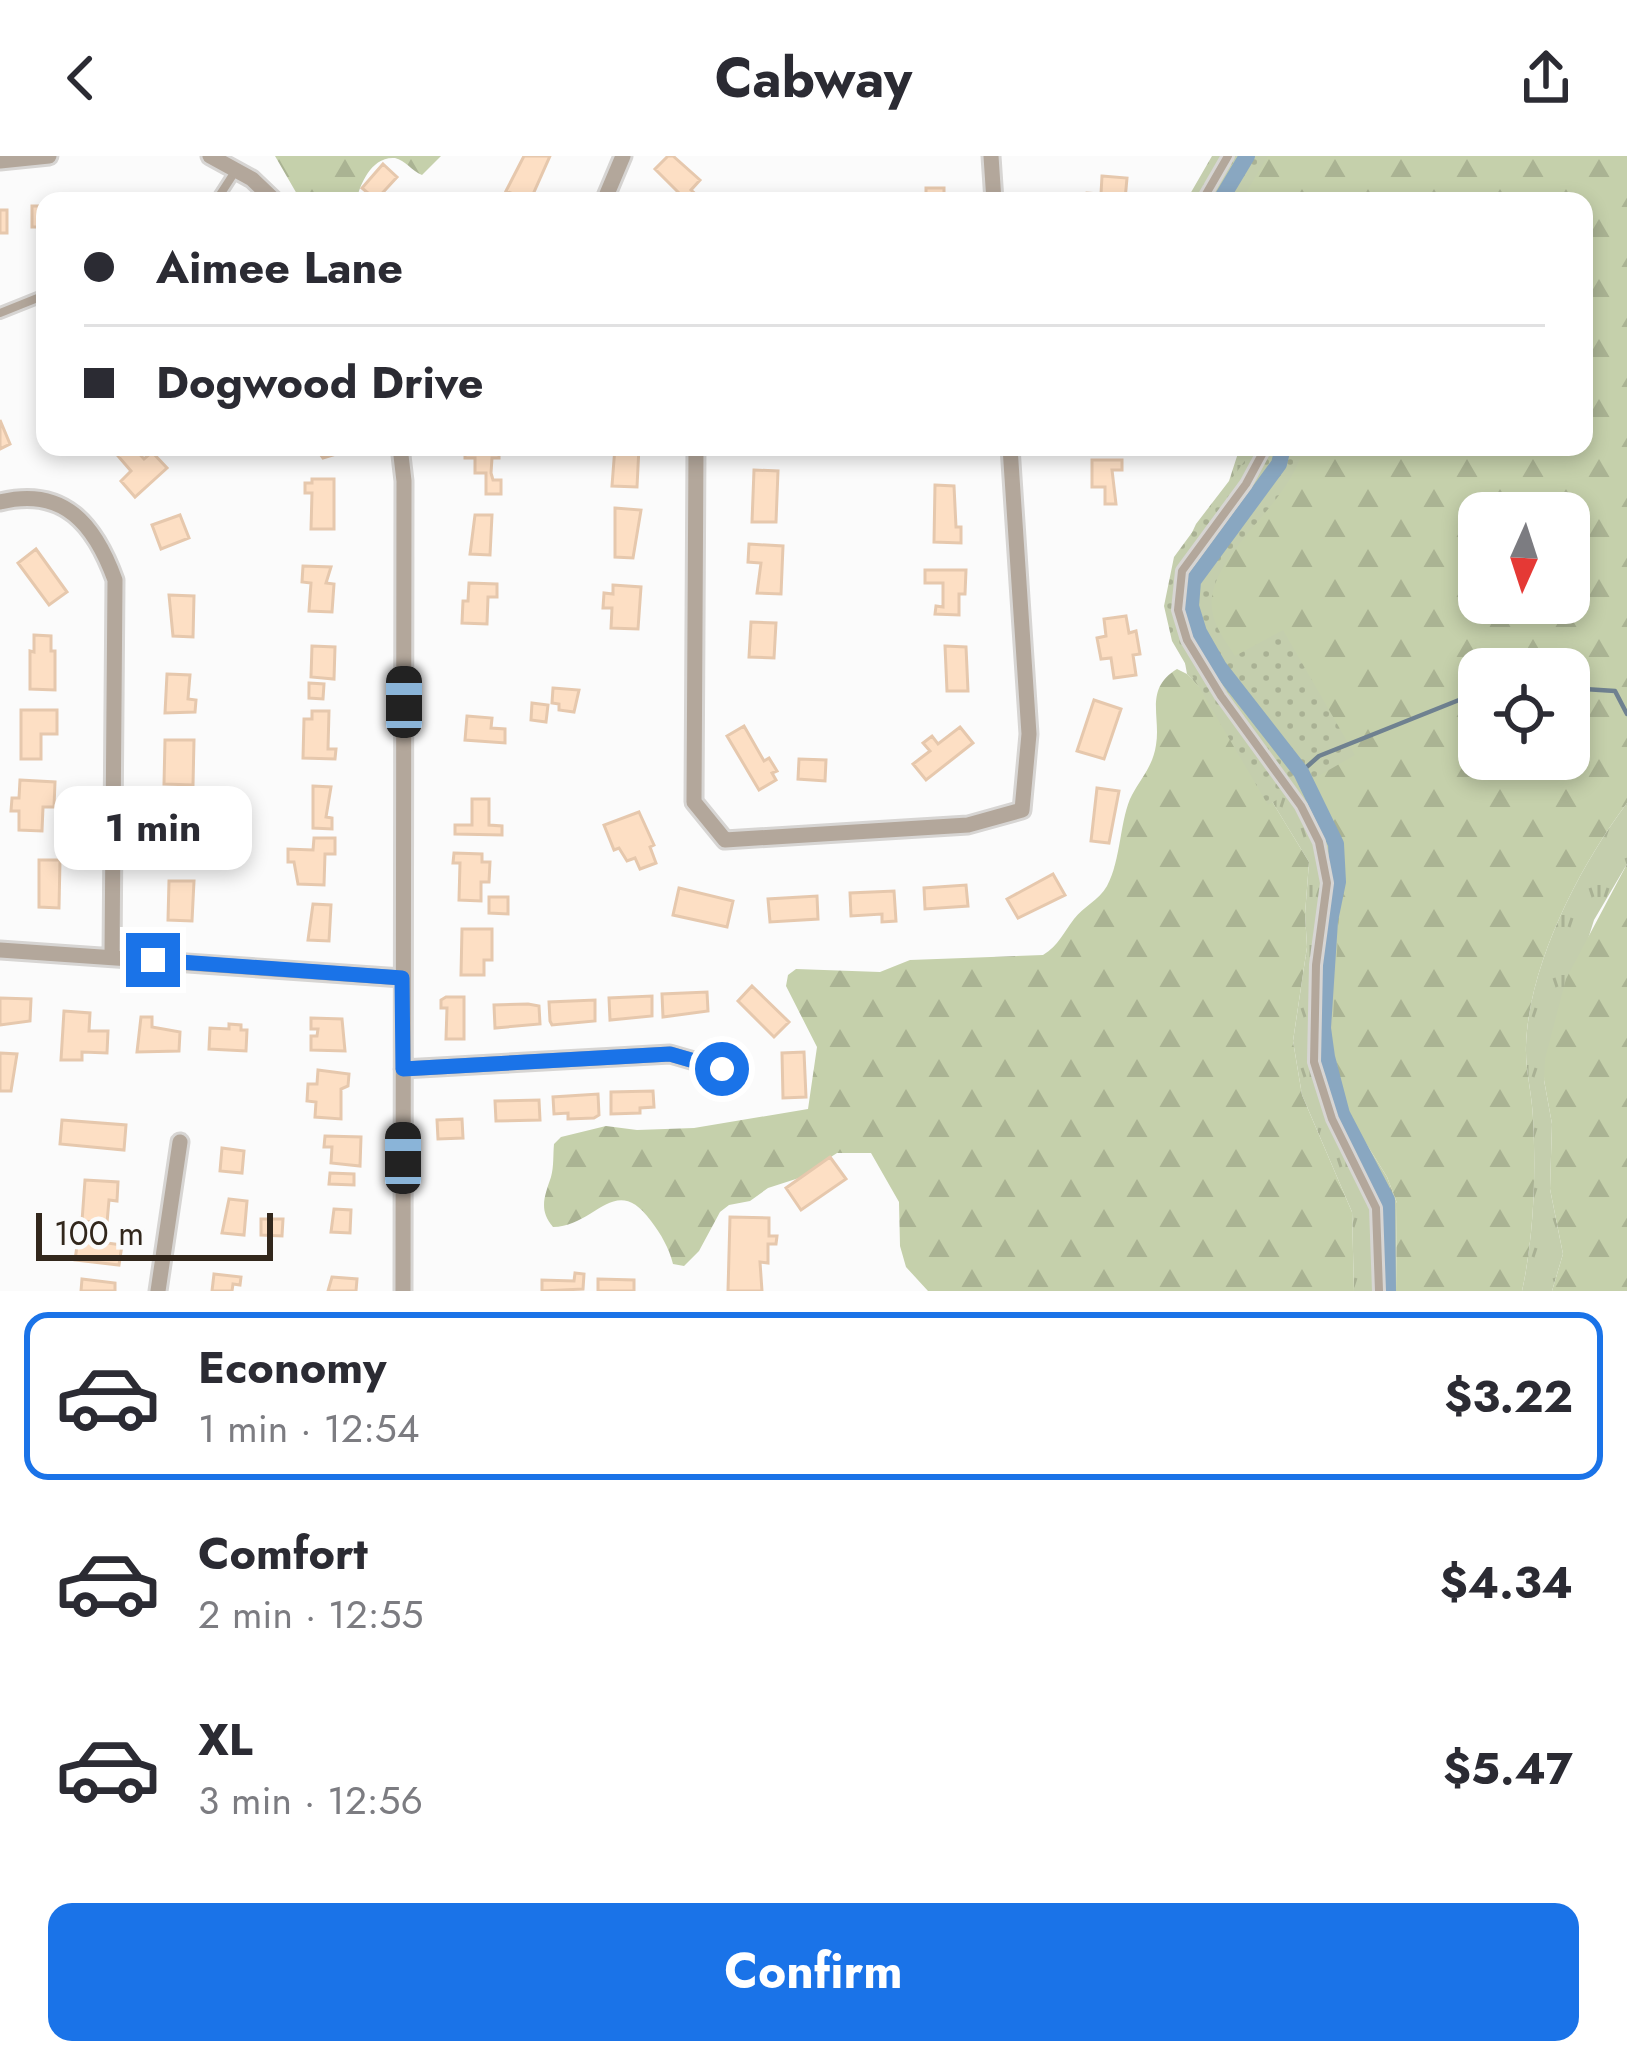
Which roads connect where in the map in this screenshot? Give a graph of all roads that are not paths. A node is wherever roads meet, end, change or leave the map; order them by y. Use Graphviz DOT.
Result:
graph roads {
  1 [pos="49,156"];
  2 [pos="210,156"];
  3 [pos="623,156"];
  4 [pos="991,156"];
  5 [pos="1228,156"];
  6 [pos="0,161"];
  7 [pos="237,169"];
  8 [pos="222,192"];
  9 [pos="264,192"];
  10 [pos="608,192"];
  11 [pos="993,192"];
  12 [pos="1207,192"];
  13 [pos="36,299"];
  14 [pos="0,313"];
  15 [pos="401,456"];
  16 [pos="696,456"];
  17 [pos="1011,456"];
  18 [pos="1261,456"];
  19 [pos="0,502"];
  20 [pos="0,950"];
  21 [pos="112,957"];
  22 [pos="402,978"];
  23 [pos="403,1069"];
  24 [pos="722,1069"];
  25 [pos="180,1142"];
  26 [pos="158,1291"];
  27 [pos="403,1291"];
  28 [pos="1379,1291"];
  1 -- 6 [label="street"];
  2 -- 7 [label="street"];
  3 -- 10 [label="street"];
  4 -- 11 [label="street"];
  5 -- 12 [label="lane"];
  7 -- 8 [label="lane"];
  7 -- 9 [label="street"];
  13 -- 14 [label="lane"];
  15 -- 22 [label="street"];
  16 -- 17 [label="street"];
  18 -- 28 [label="lane"];
  19 -- 21 [label="street"];
  20 -- 21 [label="street"];
  21 -- 22 [label="street"];
  22 -- 23 [label="street"];
  23 -- 24 [label="street"];
  23 -- 27 [label="street"];
  25 -- 26 [label="street"];
}
